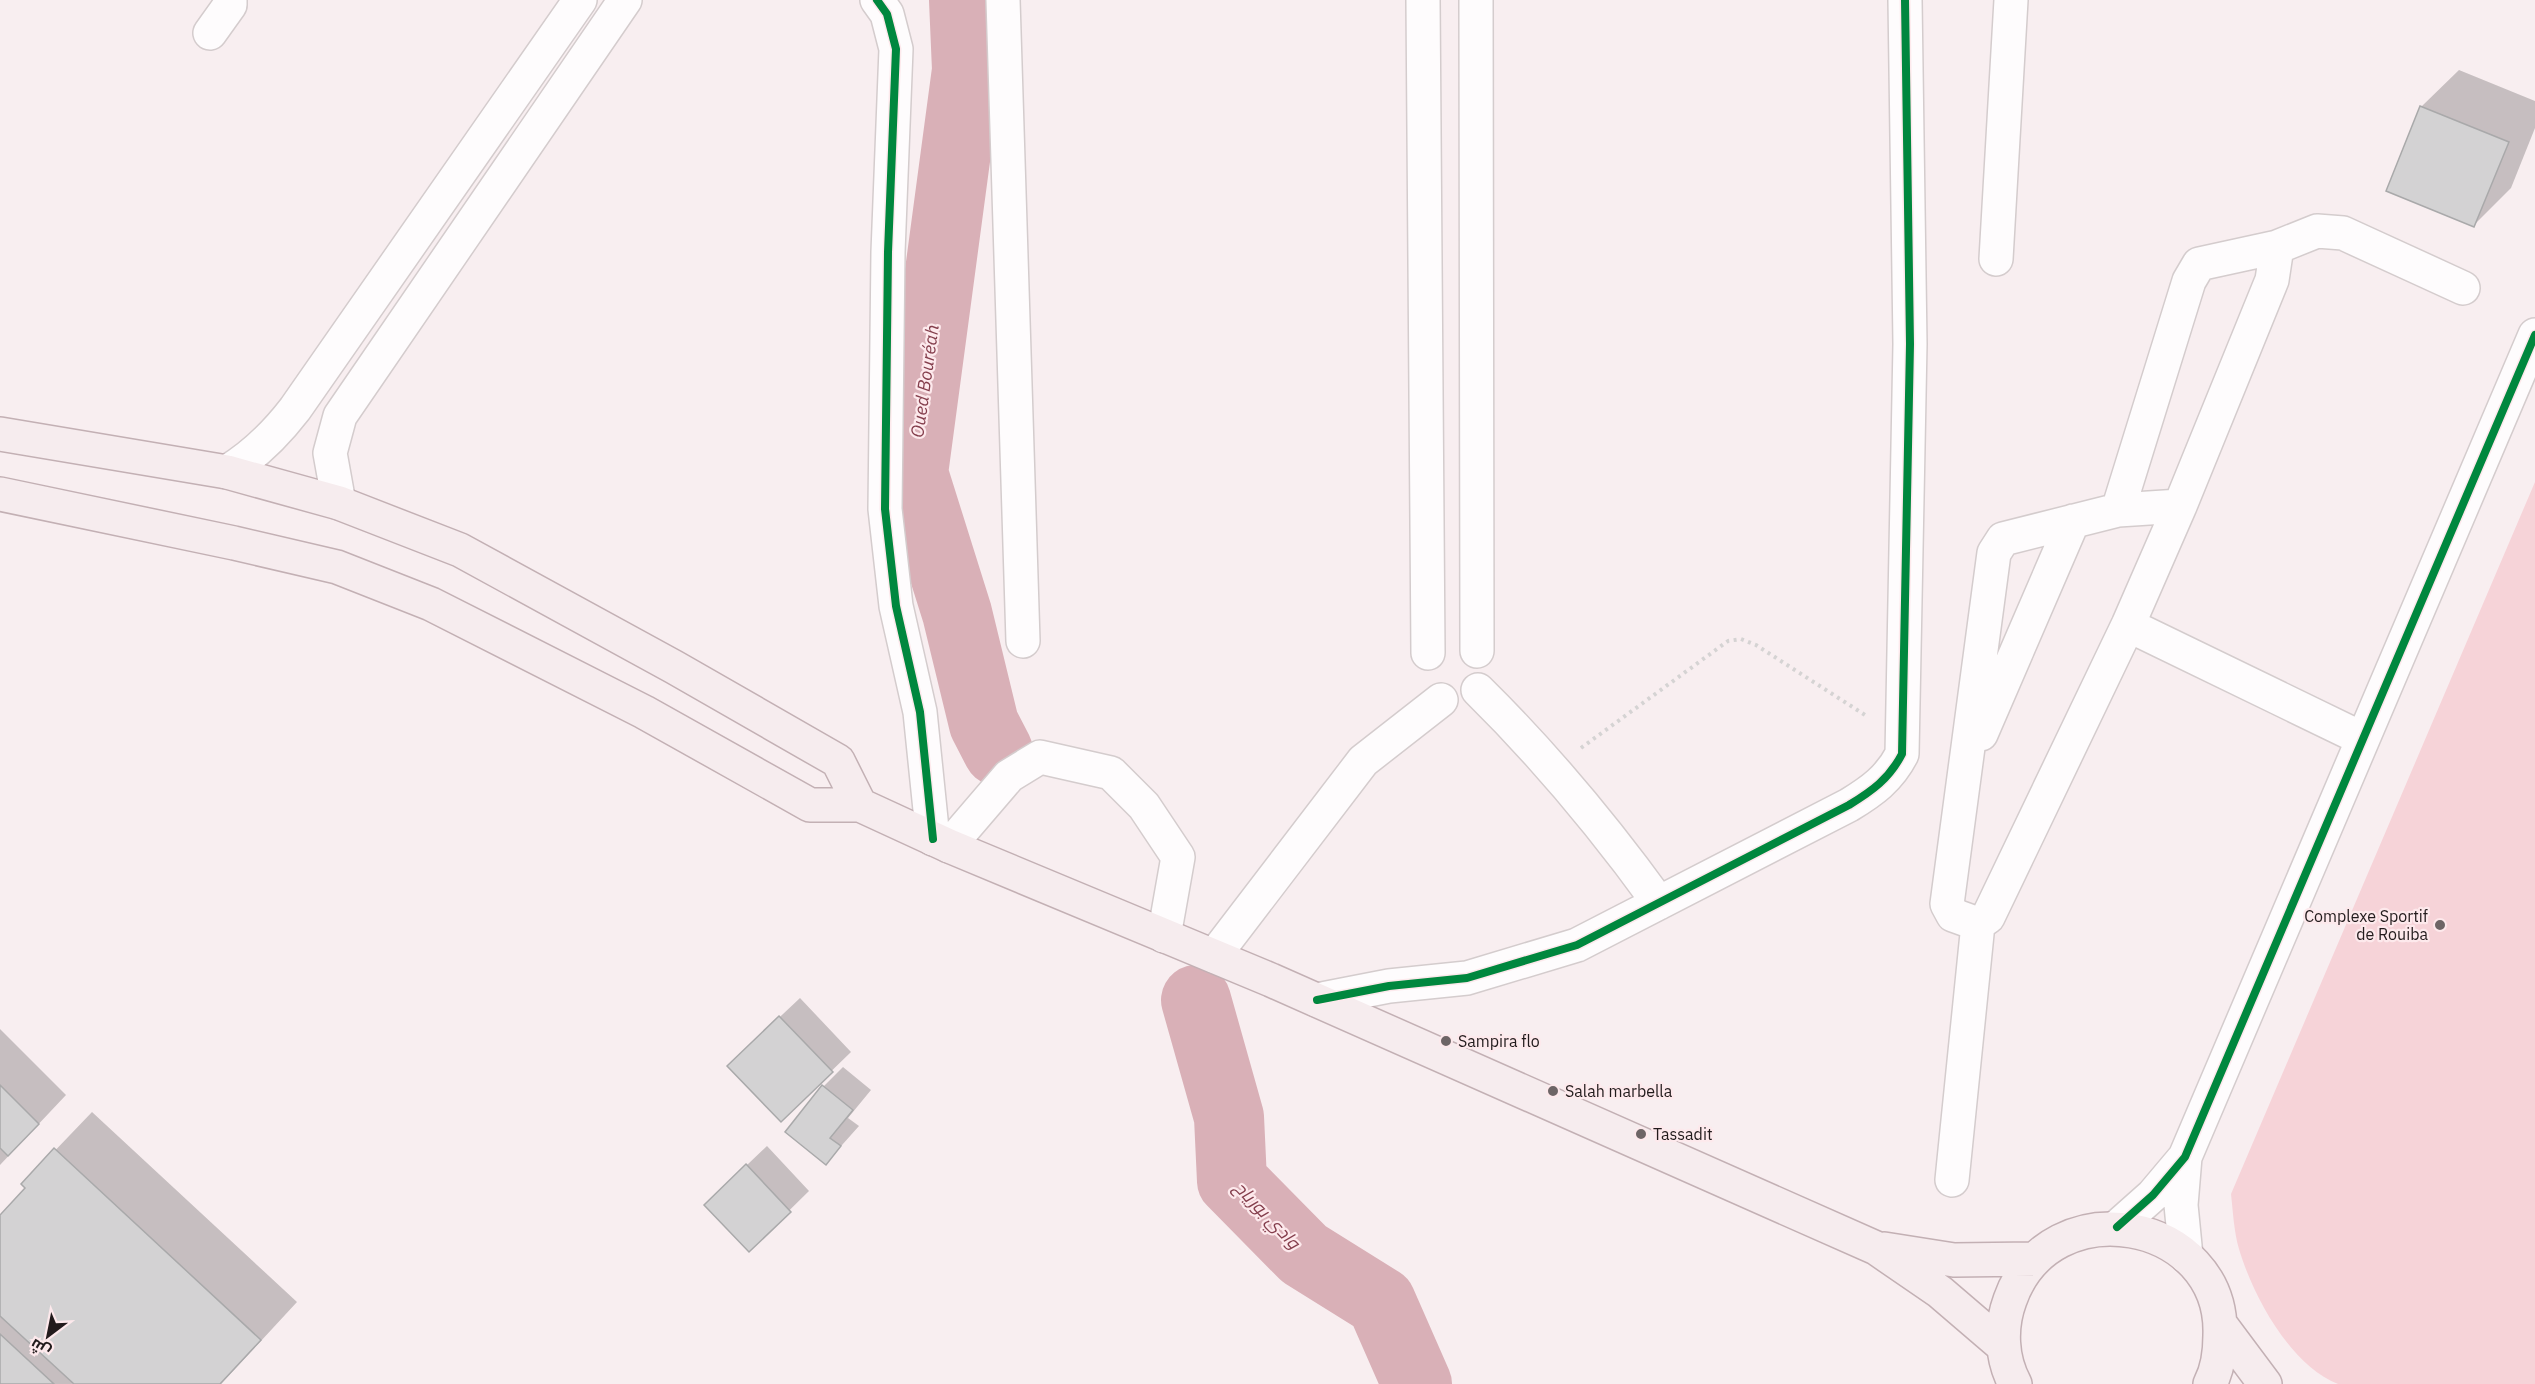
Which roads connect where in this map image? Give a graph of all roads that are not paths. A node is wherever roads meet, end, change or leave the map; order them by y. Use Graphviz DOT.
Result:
graph roads {
  1 [pos="230,0"];
  2 [pos="580,0"];
  3 [pos="626,0"];
  4 [pos="877,0"];
  5 [pos="1003,0"];
  6 [pos="1424,0"];
  7 [pos="1476,0"];
  8 [pos="1905,0"];
  9 [pos="2012,0"];
  10 [pos="210,33"];
  11 [pos="2277,247"];
  12 [pos="1996,259"];
  13 [pos="2463,288"];
  14 [pos="2535,335"];
  15 [pos="0,434"];
  16 [pos="227,472"];
  17 [pos="0,494"];
  18 [pos="339,503"];
  19 [pos="2180,506"];
  20 [pos="2118,510"];
  21 [pos="2073,521"];
  22 [pos="2128,625"];
  23 [pos="1023,641"];
  24 [pos="1477,651"];
  25 [pos="1428,653"];
  26 [pos="1479,690"];
  27 [pos="1441,700"];
  28 [pos="2363,739"];
  29 [pos="1965,771"];
  30 [pos="860,805"];
  31 [pos="941,843"];
  32 [pos="1659,903"];
  33 [pos="1978,924"];
  34 [pos="1164,936"];
  35 [pos="1214,956"];
  36 [pos="1317,1000"];
  37 [pos="2185,1157"];
  38 [pos="1952,1180"];
  39 [pos="2117,1227"];
  40 [pos="1876,1248"];
  41 [pos="2186,1256"];
  42 [pos="2035,1258"];
  43 [pos="2221,1325"];
  44 [pos="2003,1346"];
  45 [pos="2015,1384"];
  46 [pos="2210,1384"];
  47 [pos="2265,1384"];
  1 -- 10 [label="street"];
  2 -- 16 [label="street"];
  3 -- 18 [label="street"];
  4 -- 31 [label="street"];
  5 -- 23 [label="street"];
  6 -- 25 [label="street"];
  7 -- 24 [label="street"];
  8 -- 32 [label="street"];
  9 -- 12 [label="street"];
  11 -- 13 [label="street"];
  11 -- 19 [label="street"];
  11 -- 20 [label="street"];
  14 -- 28 [label="street"];
  15 -- 16 [label="main road"];
  16 -- 18 [label="main road"];
  17 -- 30 [label="main road"];
  18 -- 30 [label="main road"];
  19 -- 20 [label="street"];
  19 -- 22 [label="street"];
  20 -- 21 [label="street"];
  21 -- 29 [label="street"];
  21 -- 29 [label="street"];
  22 -- 28 [label="street"];
  22 -- 33 [label="street"];
  24 -- 25 [label="street"];
  24 -- 26 [label="street"];
  25 -- 27 [label="street"];
  26 -- 27 [label="street"];
  26 -- 32 [label="street"];
  27 -- 35 [label="street"];
  28 -- 37 [label="street"];
  29 -- 33 [label="street"];
  30 -- 31 [label="main road"];
  31 -- 34 [label="main road"];
  31 -- 34 [label="street"];
  32 -- 36 [label="street"];
  33 -- 38 [label="street"];
  34 -- 35 [label="main road"];
  35 -- 36 [label="main road"];
  36 -- 40 [label="main road"];
  37 -- 39 [label="street"];
  37 -- 41 [label="street"];
  39 -- 41 [label="main road"];
  39 -- 42 [label="main road"];
  40 -- 42 [label="main road"];
  40 -- 44 [label="main road"];
  41 -- 43 [label="main road"];
  42 -- 44 [label="main road"];
  43 -- 46 [label="main road"];
  43 -- 47 [label="main road"];
  44 -- 45 [label="main road"];
}
